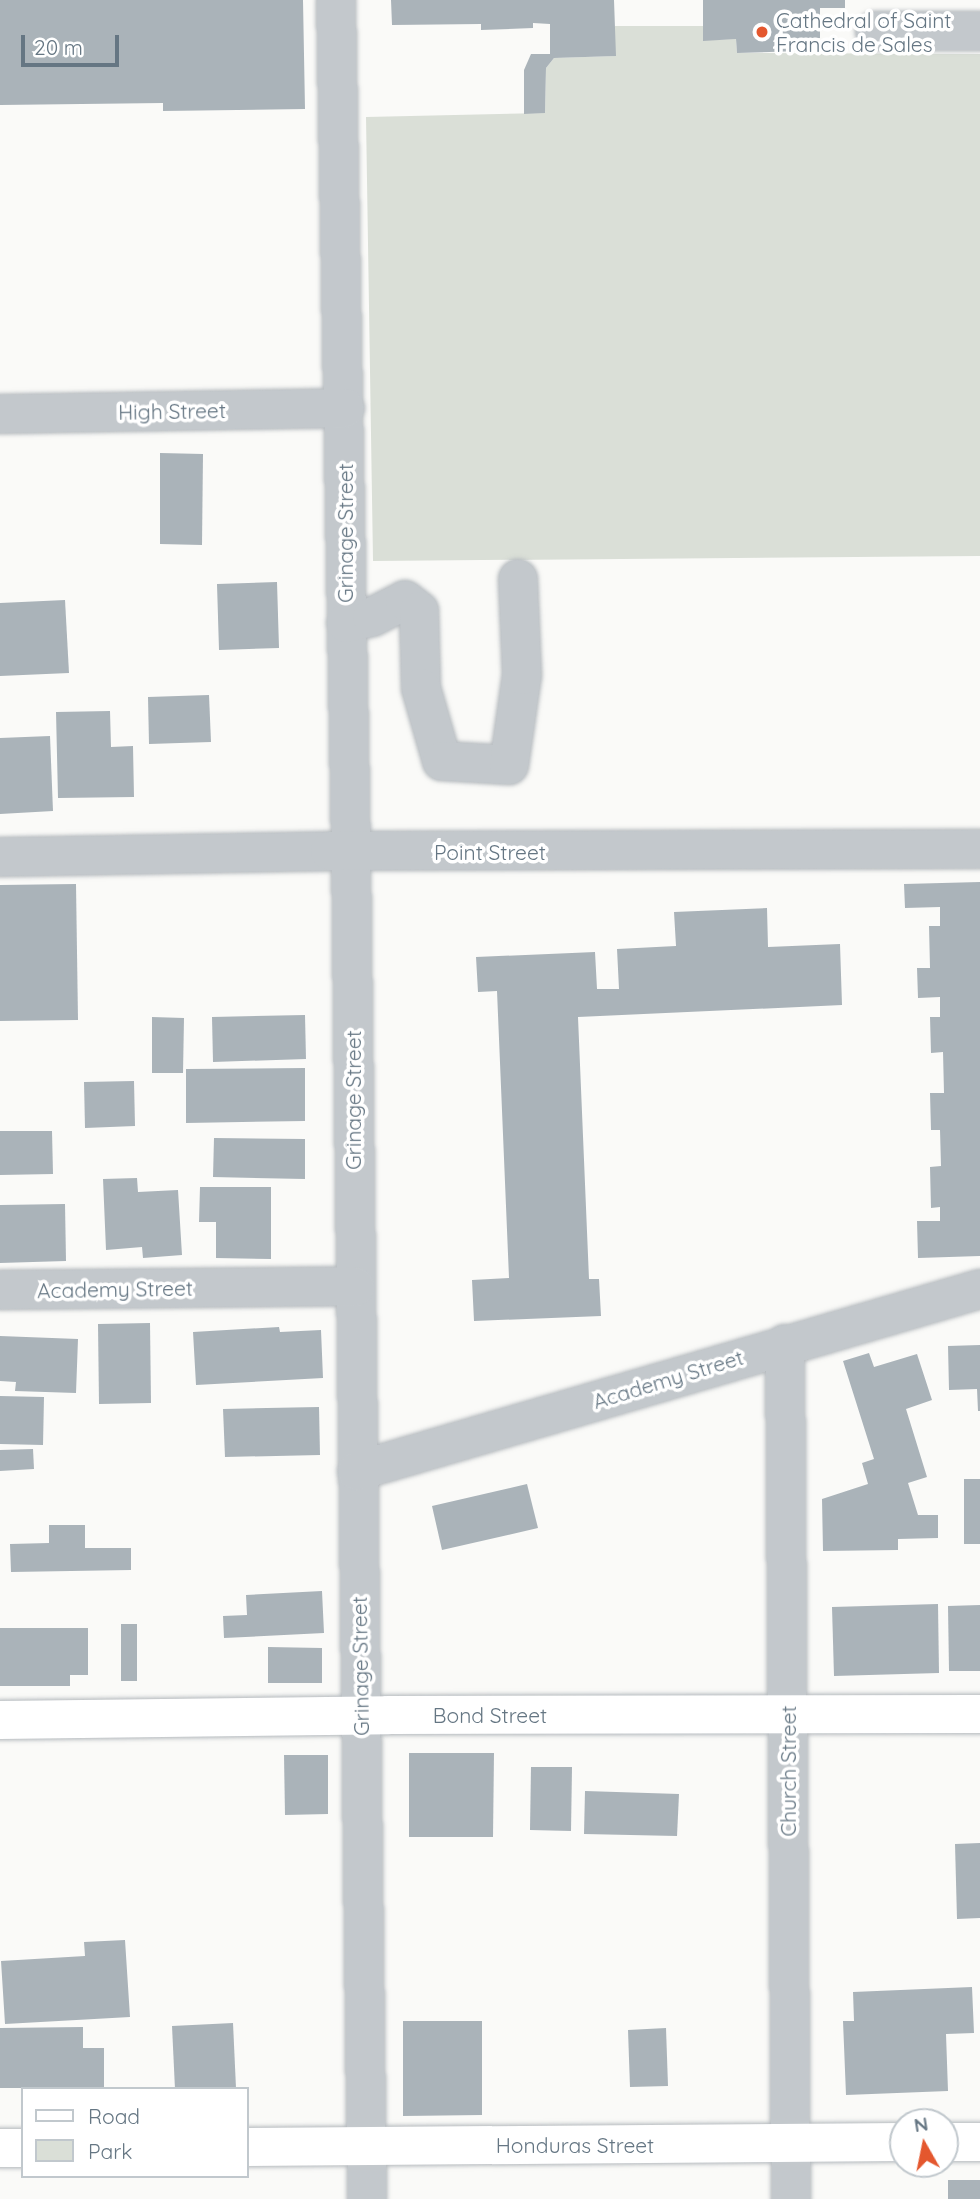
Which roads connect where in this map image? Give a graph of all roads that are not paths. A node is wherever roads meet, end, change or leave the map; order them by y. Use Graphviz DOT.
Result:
graph roads {
  1 [pos="336,0"];
  2 [pos="875,31"];
  3 [pos="980,31"];
  4 [pos="345,408"];
  5 [pos="0,414"];
  6 [pos="518,579"];
  7 [pos="346,623"];
  8 [pos="980,849"];
  9 [pos="351,851"];
  10 [pos="0,857"];
  11 [pos="355,1286"];
  12 [pos="980,1289"];
  13 [pos="0,1290"];
  14 [pos="785,1344"];
  15 [pos="357,1471"];
  16 [pos="980,1714"];
  17 [pos="361,1715"];
  18 [pos="788,1717"];
  19 [pos="0,1720"];
  20 [pos="889,2142"];
  21 [pos="959,2142"];
  22 [pos="980,2142"];
  23 [pos="790,2143"];
  24 [pos="248,2147"];
  25 [pos="369,2147"];
  26 [pos="0,2148"];
  27 [pos="21,2148"];
  28 [pos="367,2199"];
  29 [pos="791,2199"];
  1 -- 4 [label="street, Grinage Street"];
  2 -- 3 [label="street"];
  4 -- 5 [label="street, High Street"];
  4 -- 7 [label="street, Grinage Street"];
  6 -- 7 [label="street"];
  7 -- 9 [label="street, Grinage Street"];
  8 -- 9 [label="street, Point Street"];
  9 -- 10 [label="street, Point Street"];
  9 -- 11 [label="street, Grinage Street"];
  11 -- 13 [label="street, Academy Street"];
  11 -- 15 [label="street, Grinage Street"];
  12 -- 14 [label="street, Academy Street"];
  14 -- 15 [label="street, Academy Street"];
  14 -- 18 [label="street, Church Street"];
  15 -- 17 [label="street, Grinage Street"];
  16 -- 18 [label="main road, Bond Street"];
  17 -- 18 [label="main road, Bond Street"];
  17 -- 19 [label="main road, Bond Street"];
  17 -- 25 [label="street, Grinage Street"];
  18 -- 23 [label="street, Church Street"];
  20 -- 23 [label="main road, Honduras Street"];
  21 -- 22 [label="main road"];
  23 -- 25 [label="main road, Honduras Street"];
  23 -- 29 [label="street, Church Street"];
  24 -- 25 [label="main road, Honduras Street"];
  25 -- 28 [label="street, Grinage Street"];
  26 -- 27 [label="main road"];
}
